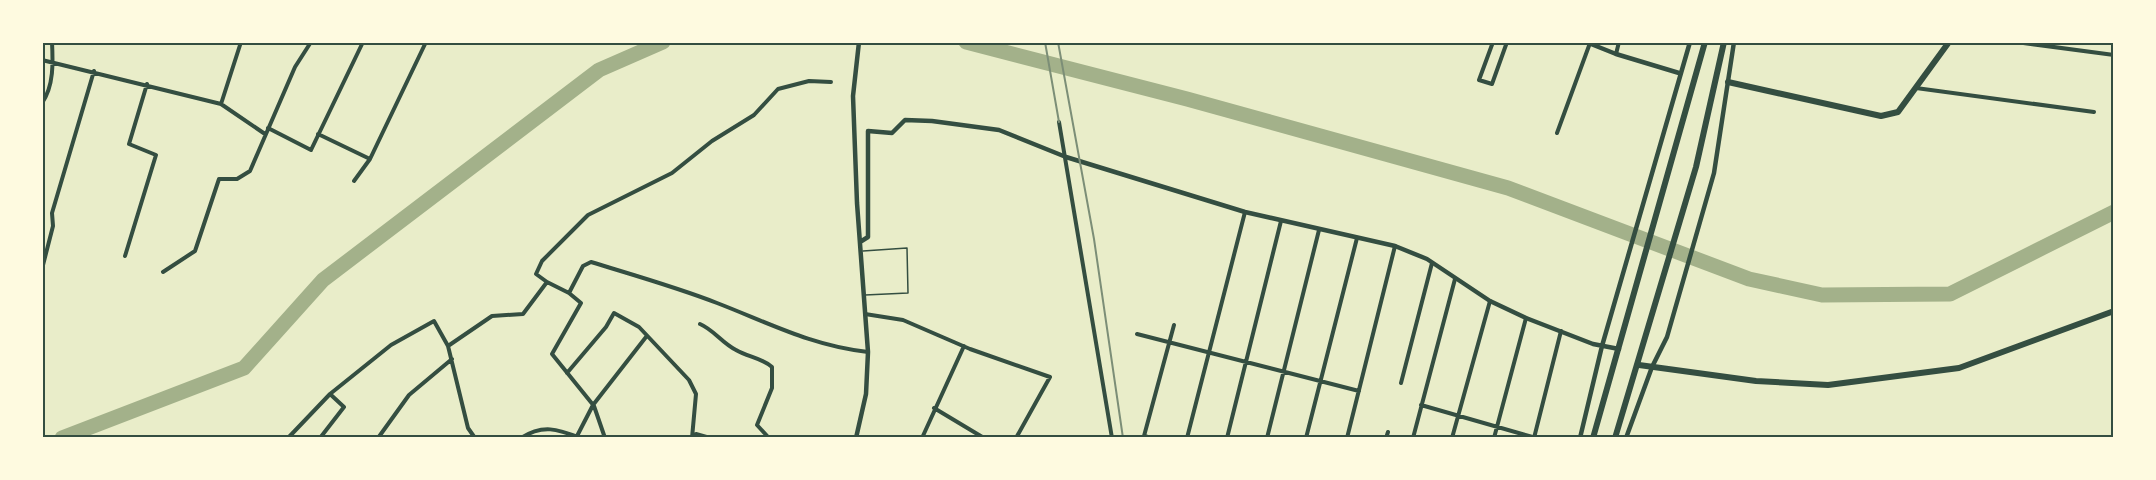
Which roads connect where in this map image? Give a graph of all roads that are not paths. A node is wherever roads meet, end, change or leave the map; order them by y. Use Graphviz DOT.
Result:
graph roads {
  1 [pos="52,42"];
  2 [pos="241,42"];
  3 [pos="311,42"];
  4 [pos="363,42"];
  5 [pos="426,42"];
  6 [pos="859,42"];
  7 [pos="1493,42"];
  8 [pos="1507,42"];
  9 [pos="1619,42"];
  10 [pos="1689,42"];
  11 [pos="1705,42"];
  12 [pos="1724,42"];
  13 [pos="1734,42"];
  14 [pos="1949,42"];
  15 [pos="2016,42"];
  16 [pos="1588,43"];
  17 [pos="1616,54"];
  18 [pos="2114,55"];
  19 [pos="42,60"];
  20 [pos="53,61"];
  21 [pos="94,71"];
  22 [pos="1679,73"];
  23 [pos="831,82"];
  24 [pos="1728,82"];
  25 [pos="147,84"];
  26 [pos="1916,88"];
  27 [pos="42,103"];
  28 [pos="221,104"];
  29 [pos="2094,112"];
  30 [pos="1059,122"];
  31 [pos="268,128"];
  32 [pos="1557,133"];
  33 [pos="265,134"];
  34 [pos="318,134"];
  35 [pos="1066,157"];
  36 [pos="370,159"];
  37 [pos="354,181"];
  38 [pos="1245,212"];
  39 [pos="1281,220"];
  40 [pos="1319,230"];
  41 [pos="1357,238"];
  42 [pos="860,242"];
  43 [pos="1395,246"];
  44 [pos="860,251"];
  45 [pos="125,256"];
  46 [pos="1432,263"];
  47 [pos="42,269"];
  48 [pos="163,272"];
  49 [pos="1455,279"];
  50 [pos="547,282"];
  51 [pos="569,293"];
  52 [pos="864,296"];
  53 [pos="1490,301"];
  54 [pos="2114,311"];
  55 [pos="865,314"];
  56 [pos="1526,318"];
  57 [pos="700,324"];
  58 [pos="1174,325"];
  59 [pos="1562,330"];
  60 [pos="1137,334"];
  61 [pos="646,337"];
  62 [pos="1170,342"];
  63 [pos="448,346"];
  64 [pos="964,346"];
  65 [pos="1602,346"];
  66 [pos="1619,349"];
  67 [pos="868,352"];
  68 [pos="1209,352"];
  69 [pos="452,359"];
  70 [pos="1246,362"];
  71 [pos="1639,365"];
  72 [pos="1652,367"];
  73 [pos="1284,371"];
  74 [pos="567,373"];
  75 [pos="1321,381"];
  76 [pos="1401,383"];
  77 [pos="1359,390"];
  78 [pos="330,394"];
  79 [pos="593,405"];
  80 [pos="1421,405"];
  81 [pos="934,408"];
  82 [pos="1458,415"];
  83 [pos="1497,426"];
  84 [pos="1388,432"];
  85 [pos="288,438"];
  86 [pos="320,438"];
  87 [pos="378,438"];
  88 [pos="476,438"];
  89 [pos="521,438"];
  90 [pos="578,438"];
  91 [pos="605,438"];
  92 [pos="691,438"];
  93 [pos="710,438"];
  94 [pos="769,438"];
  95 [pos="856,438"];
  96 [pos="922,438"];
  97 [pos="984,438"];
  98 [pos="1016,438"];
  99 [pos="1112,438"];
  100 [pos="1152,438"];
  101 [pos="1187,438"];
  102 [pos="1227,438"];
  103 [pos="1267,438"];
  104 [pos="1306,438"];
  105 [pos="1347,438"];
  106 [pos="1386,438"];
  107 [pos="1413,438"];
  108 [pos="1452,438"];
  109 [pos="1494,438"];
  110 [pos="1535,438"];
  111 [pos="1580,438"];
  112 [pos="1593,438"];
  113 [pos="1616,438"];
  114 [pos="1626,438"];
  1 -- 20 [label="street"];
  2 -- 28 [label="street"];
  3 -- 31 [label="street"];
  4 -- 34 [label="street"];
  5 -- 36 [label="street"];
  6 -- 42 [label="street"];
  7 -- 8 [label="street"];
  9 -- 17 [label="street"];
  10 -- 22 [label="street"];
  11 -- 66 [label="main road"];
  12 -- 71 [label="main road"];
  13 -- 24 [label="street"];
  14 -- 26 [label="main road"];
  15 -- 18 [label="street"];
  16 -- 17 [label="street"];
  16 -- 32 [label="street"];
  17 -- 22 [label="street"];
  19 -- 20 [label="street"];
  20 -- 21 [label="street"];
  20 -- 27 [label="street"];
  21 -- 25 [label="street"];
  21 -- 47 [label="street"];
  22 -- 65 [label="street"];
  23 -- 50 [label="street"];
  24 -- 26 [label="main road"];
  24 -- 72 [label="street"];
  25 -- 28 [label="street"];
  25 -- 45 [label="street"];
  26 -- 29 [label="street"];
  28 -- 33 [label="street"];
  30 -- 35 [label="street"];
  31 -- 33 [label="street"];
  31 -- 34 [label="street"];
  33 -- 48 [label="street"];
  34 -- 36 [label="street"];
  35 -- 38 [label="street"];
  35 -- 42 [label="street"];
  35 -- 99 [label="street"];
  36 -- 37 [label="street"];
  38 -- 39 [label="street"];
  38 -- 68 [label="street"];
  39 -- 40 [label="street"];
  39 -- 70 [label="street"];
  40 -- 41 [label="street"];
  40 -- 73 [label="street"];
  41 -- 43 [label="street"];
  41 -- 75 [label="street"];
  42 -- 44 [label="street"];
  43 -- 46 [label="street"];
  43 -- 77 [label="street"];
  44 -- 52 [label="street"];
  44 -- 52 [label="lane"];
  46 -- 49 [label="street"];
  46 -- 76 [label="street"];
  49 -- 53 [label="street"];
  49 -- 80 [label="street"];
  50 -- 51 [label="street"];
  50 -- 63 [label="street"];
  51 -- 67 [label="street"];
  51 -- 74 [label="street"];
  52 -- 55 [label="street"];
  53 -- 56 [label="street"];
  53 -- 82 [label="street"];
  54 -- 72 [label="main road"];
  55 -- 64 [label="street"];
  55 -- 67 [label="street"];
  56 -- 59 [label="street"];
  56 -- 83 [label="street"];
  57 -- 94 [label="street"];
  58 -- 62 [label="street"];
  59 -- 65 [label="street"];
  59 -- 110 [label="street"];
  60 -- 62 [label="street"];
  61 -- 74 [label="street"];
  61 -- 79 [label="street"];
  61 -- 92 [label="street"];
  62 -- 68 [label="street"];
  62 -- 100 [label="street"];
  63 -- 69 [label="street"];
  63 -- 78 [label="street"];
  64 -- 81 [label="street"];
  64 -- 98 [label="street"];
  65 -- 66 [label="street"];
  65 -- 111 [label="street"];
  66 -- 112 [label="main road"];
  67 -- 95 [label="street"];
  68 -- 70 [label="street"];
  68 -- 101 [label="street"];
  69 -- 87 [label="street"];
  69 -- 88 [label="street"];
  70 -- 73 [label="street"];
  70 -- 102 [label="street"];
  71 -- 72 [label="main road"];
  71 -- 113 [label="main road"];
  72 -- 114 [label="street"];
  73 -- 75 [label="street"];
  73 -- 103 [label="street"];
  74 -- 79 [label="street"];
  75 -- 77 [label="street"];
  75 -- 104 [label="street"];
  77 -- 105 [label="street"];
  78 -- 85 [label="street"];
  78 -- 86 [label="street"];
  79 -- 90 [label="street"];
  79 -- 91 [label="street"];
  80 -- 82 [label="street"];
  80 -- 107 [label="street"];
  81 -- 96 [label="street"];
  81 -- 97 [label="street"];
  82 -- 83 [label="street"];
  82 -- 108 [label="street"];
  83 -- 109 [label="street"];
  83 -- 110 [label="street"];
  84 -- 106 [label="street"];
  89 -- 90 [label="street"];
  92 -- 93 [label="street"];
}
